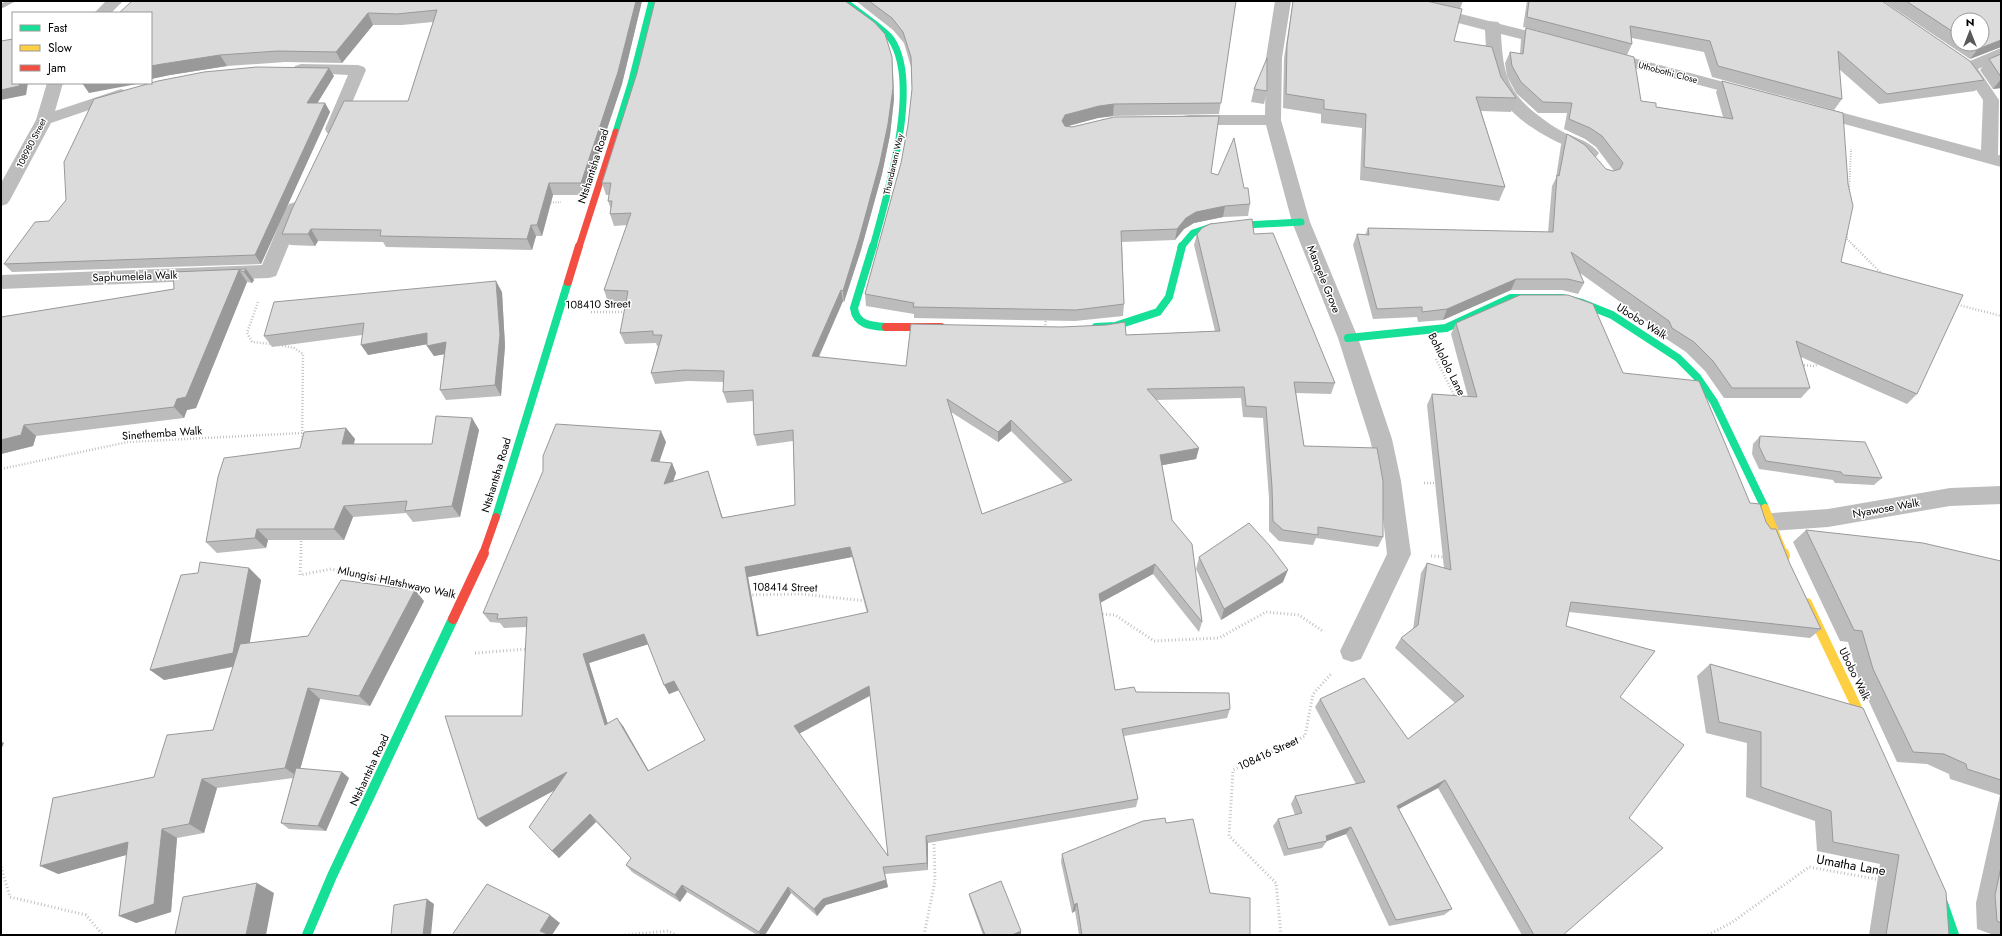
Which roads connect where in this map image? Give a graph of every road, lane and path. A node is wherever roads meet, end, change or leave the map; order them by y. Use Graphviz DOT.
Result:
graph roads {
  1 [pos="115,1"];
  2 [pos="652,1"];
  3 [pos="844,1"];
  4 [pos="1283,1"];
  5 [pos="1391,1"];
  6 [pos="103,12"];
  7 [pos="1493,25"];
  8 [pos="1570,46"];
  9 [pos="1593,52"];
  10 [pos="2001,53"];
  11 [pos="1949,54"];
  12 [pos="1969,67"];
  13 [pos="286,69"];
  14 [pos="56,84"];
  15 [pos="138,88"];
  16 [pos="1761,96"];
  17 [pos="1799,106"];
  18 [pos="44,120"];
  19 [pos="1174,120"];
  20 [pos="1273,120"];
  21 [pos="1852,120"];
  22 [pos="325,146"];
  23 [pos="1995,159"];
  24 [pos="1598,162"];
  25 [pos="302,193"];
  26 [pos="1849,199"];
  27 [pos="1,200"];
  28 [pos="547,203"];
  29 [pos="593,204"];
  30 [pos="1301,222"];
  31 [pos="1848,223"];
  32 [pos="269,271"];
  33 [pos="1885,277"];
  34 [pos="1,282"];
  35 [pos="1949,303"];
  36 [pos="630,312"];
  37 [pos="558,313"];
  38 [pos="1046,314"];
  39 [pos="2001,316"];
  40 [pos="950,327"];
  41 [pos="1044,328"];
  42 [pos="1422,332"];
  43 [pos="1348,338"];
  44 [pos="1828,360"];
  45 [pos="1799,364"];
  46 [pos="1456,400"];
  47 [pos="302,434"];
  48 [pos="302,449"];
  49 [pos="1,469"];
  50 [pos="1390,482"];
  51 [pos="1443,483"];
  52 [pos="2001,495"];
  53 [pos="1772,522"];
  54 [pos="301,536"];
  55 [pos="1399,554"];
  56 [pos="1451,557"];
  57 [pos="1790,567"];
  58 [pos="1803,594"];
  59 [pos="746,595"];
  60 [pos="463,596"];
  61 [pos="871,601"];
  62 [pos="1092,613"];
  63 [pos="533,648"];
  64 [pos="1352,651"];
  65 [pos="436,655"];
  66 [pos="1873,740"];
  67 [pos="934,836"];
  68 [pos="1,867"];
  69 [pos="1933,877"];
  70 [pos="1886,881"];
  71 [pos="103,935"];
  72 [pos="307,935"];
  73 [pos="624,935"];
  74 [pos="676,935"];
  75 [pos="924,935"];
  76 [pos="1280,935"];
  77 [pos="1708,935"];
  78 [pos="1954,935"];
  1 -- 6 [label="street"];
  2 -- 29 [label="street, Ntshantsha Road"];
  3 -- 40 [label="street, Thandanani Way"];
  4 -- 20 [label="street, Manqele Grove"];
  5 -- 7 [label="street"];
  7 -- 8 [label="street"];
  7 -- 24 [label="street"];
  9 -- 16 [label="street, Uthobothi Close"];
  10 -- 12 [label="street"];
  11 -- 12 [label="street"];
  12 -- 23 [label="street"];
  13 -- 22 [label="street"];
  14 -- 18 [label="street, 108980 Street"];
  15 -- 18 [label="street"];
  17 -- 21 [label="street"];
  18 -- 27 [label="street, 108980 Street"];
  19 -- 20 [label="street"];
  20 -- 30 [label="street, Manqele Grove"];
  21 -- 23 [label="street"];
  21 -- 26 [label="path"];
  25 -- 32 [label="street"];
  28 -- 29 [label="path"];
  29 -- 37 [label="street, Ntshantsha Road"];
  30 -- 41 [label="street"];
  30 -- 43 [label="street, Manqele Grove"];
  31 -- 33 [label="path"];
  32 -- 34 [label="street, Saphumelela Walk"];
  32 -- 47 [label="path"];
  35 -- 39 [label="path"];
  36 -- 37 [label="path, 108410 Street"];
  37 -- 60 [label="street, Ntshantsha Road"];
  38 -- 41 [label="path"];
  42 -- 43 [label="street, Ubobo Walk"];
  42 -- 46 [label="path, Bohlololo Lane"];
  42 -- 53 [label="street, Ubobo Walk"];
  43 -- 50 [label="street, Manqele Grove"];
  44 -- 45 [label="path"];
  47 -- 48 [label="path"];
  47 -- 49 [label="path, Sinethemba Walk"];
  50 -- 51 [label="path"];
  50 -- 55 [label="street, Manqele Grove"];
  52 -- 53 [label="street, Nyawose Walk"];
  53 -- 57 [label="street, Ubobo Walk"];
  54 -- 60 [label="path, Mlungisi Hlatshwayo Walk"];
  55 -- 56 [label="path"];
  55 -- 64 [label="street"];
  58 -- 66 [label="street, Ubobo Walk"];
  59 -- 61 [label="path, 108414 Street"];
  60 -- 65 [label="street, Ntshantsha Road"];
  62 -- 64 [label="path"];
  63 -- 65 [label="path"];
  64 -- 76 [label="path, 108416 Street"];
  65 -- 72 [label="street, Ntshantsha Road"];
  67 -- 75 [label="path"];
  68 -- 71 [label="path"];
  69 -- 78 [label="street"];
  70 -- 77 [label="path, Umatha Lane"];
  73 -- 74 [label="path"];
}
